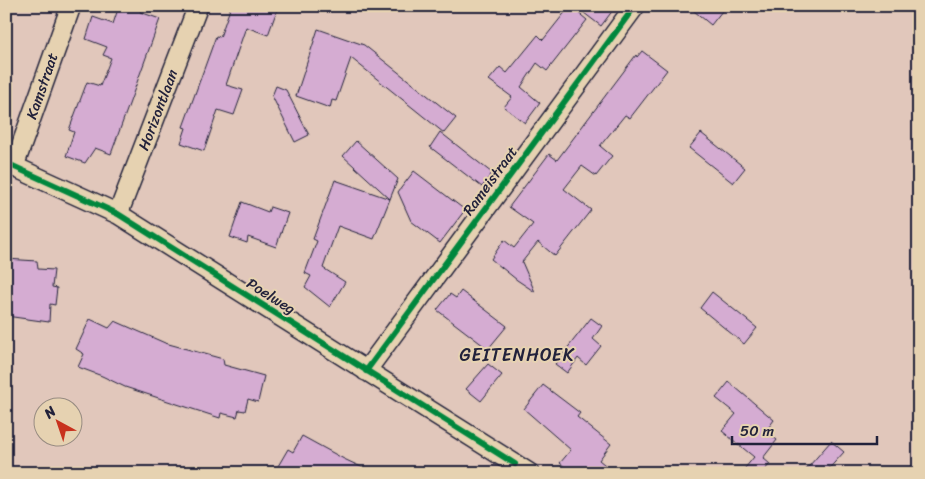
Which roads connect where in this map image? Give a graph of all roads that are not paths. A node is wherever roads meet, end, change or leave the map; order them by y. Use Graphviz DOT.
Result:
graph roads {
  1 [pos="71,6"];
  2 [pos="198,6"];
  3 [pos="635,6"];
  4 [pos="10,165"];
  5 [pos="118,214"];
  6 [pos="366,371"];
  7 [pos="519,470"];
  1 -- 4 [label="street, Kamstraat"];
  2 -- 5 [label="street, Horizontlaan"];
  3 -- 6 [label="street, Rameistraat"];
  4 -- 5 [label="street, Poelweg"];
  5 -- 6 [label="street, Poelweg"];
  6 -- 7 [label="street, Poelweg"];
}
